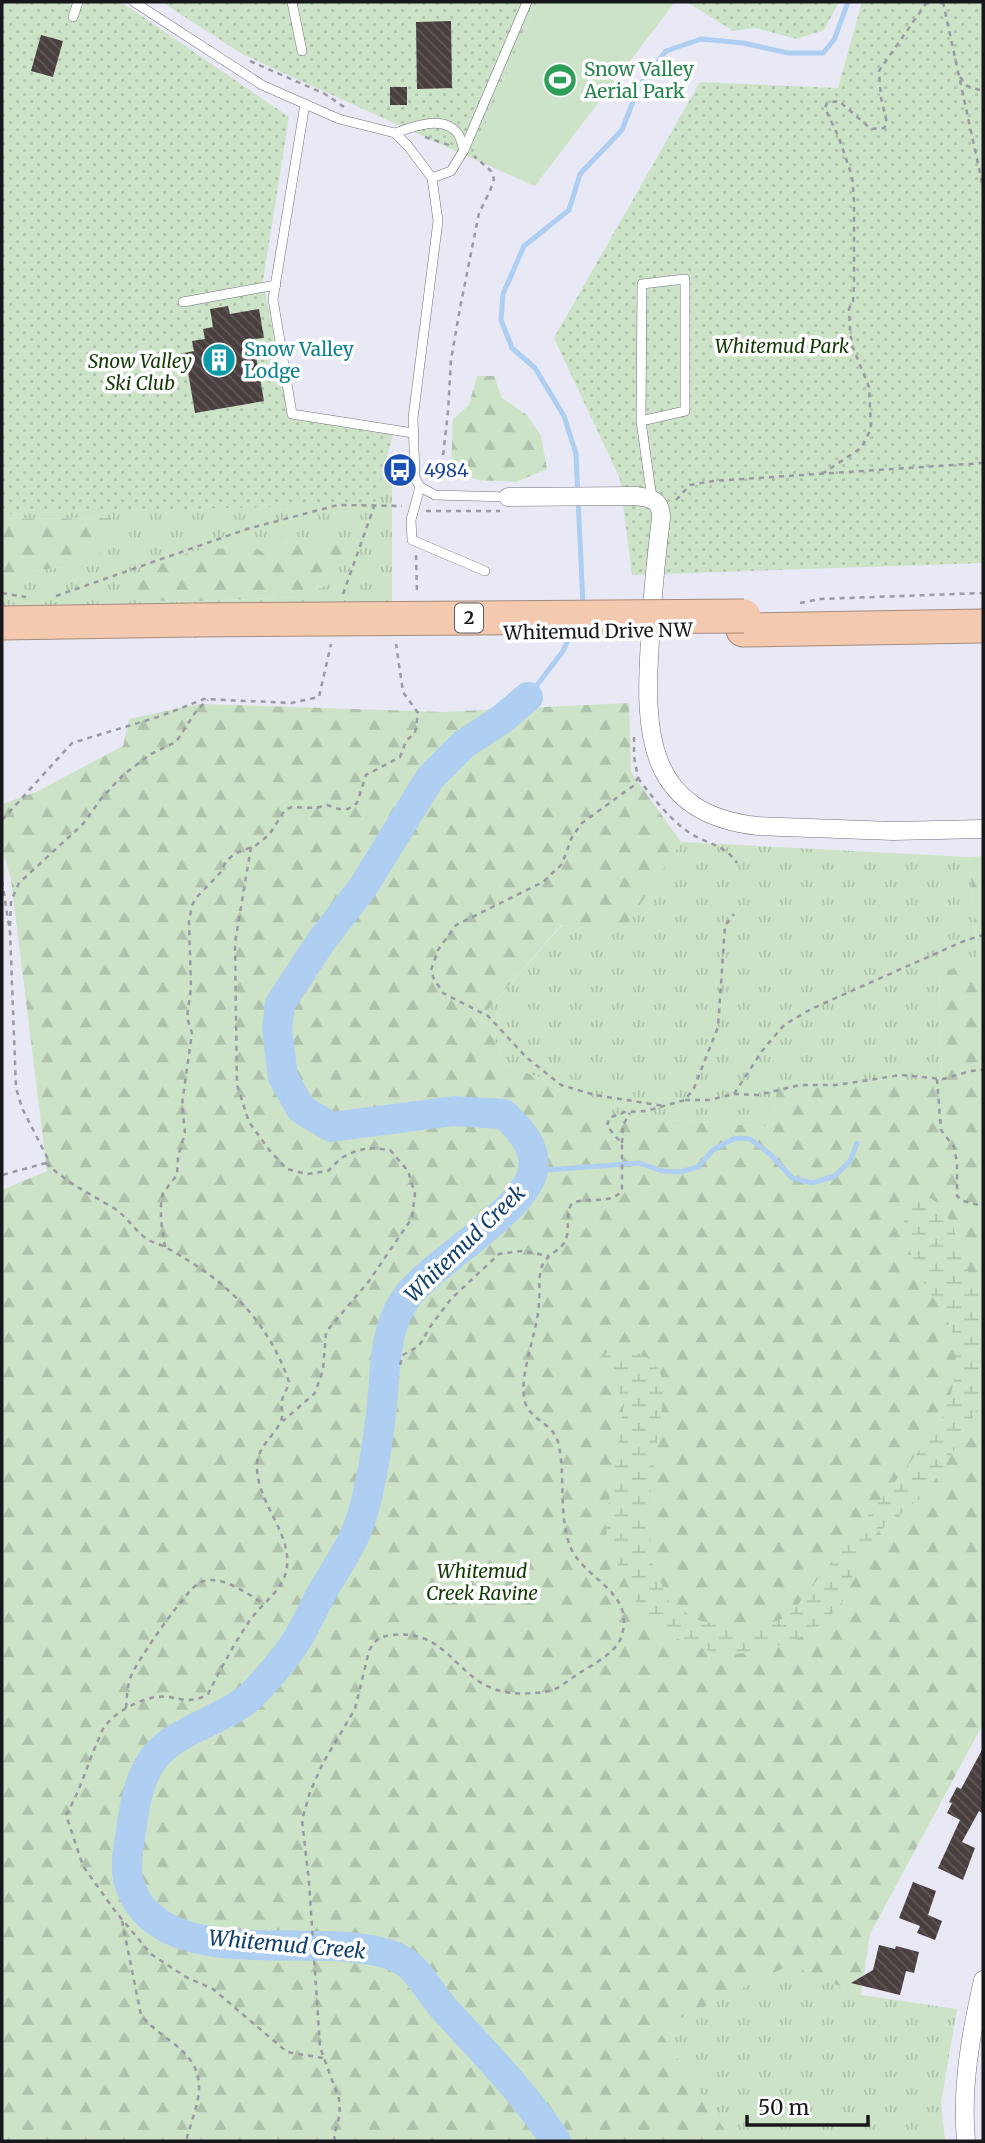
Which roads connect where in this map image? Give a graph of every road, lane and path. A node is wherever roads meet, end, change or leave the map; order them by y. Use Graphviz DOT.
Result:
graph roads {
  1 [pos="78,2"];
  2 [pos="134,2"];
  3 [pos="292,2"];
  4 [pos="527,2"];
  5 [pos="927,2"];
  6 [pos="943,2"];
  7 [pos="73,18"];
  8 [pos="302,51"];
  9 [pos="246,59"];
  10 [pos="959,76"];
  11 [pos="983,91"];
  12 [pos="305,104"];
  13 [pos="349,110"];
  14 [pos="399,132"];
  15 [pos="464,149"];
  16 [pos="432,178"];
  17 [pos="983,187"];
  18 [pos="276,285"];
  19 [pos="183,302"];
  20 [pos="641,421"];
  21 [pos="413,433"];
  22 [pos="983,463"];
  23 [pos="442,465"];
  24 [pos="822,474"];
  25 [pos="421,487"];
  26 [pos="644,497"];
  27 [pos="675,501"];
  28 [pos="375,504"];
  29 [pos="508,504"];
  30 [pos="415,509"];
  31 [pos="415,541"];
  32 [pos="485,571"];
  33 [pos="983,593"];
  34 [pos="343,595"];
  35 [pos="46,600"];
  36 [pos="416,603"];
  37 [pos="793,604"];
  38 [pos="983,614"];
  39 [pos="2,623"];
  40 [pos="743,623"];
  41 [pos="983,626"];
  42 [pos="193,628"];
  43 [pos="334,633"];
  44 [pos="2,640"];
  45 [pos="396,643"];
  46 [pos="208,700"];
  47 [pos="634,731"];
  48 [pos="638,778"];
  49 [pos="2,820"];
  50 [pos="983,829"];
  51 [pos="251,847"];
  52 [pos="737,863"];
  53 [pos="2,881"];
  54 [pos="734,914"];
  55 [pos="10,932"];
  56 [pos="983,935"];
  57 [pos="983,1070"];
  58 [pos="937,1078"];
  59 [pos="734,1094"];
  60 [pos="685,1100"];
  61 [pos="665,1106"];
  62 [pos="630,1113"];
  63 [pos="623,1146"];
  64 [pos="46,1163"];
  65 [pos="2,1175"];
  66 [pos="983,1206"];
  67 [pos="165,1247"];
  68 [pos="549,1256"];
  69 [pos="400,1365"];
  70 [pos="280,1424"];
  71 [pos="264,1604"];
  72 [pos="127,1708"];
  73 [pos="122,1918"];
  74 [pos="983,1980"];
  75 [pos="323,2058"];
  76 [pos="186,2141"];
  77 [pos="335,2141"];
  78 [pos="966,2141"];
  1 -- 7 [label="lane"];
  2 -- 12 [label="lane"];
  3 -- 8 [label="lane"];
  4 -- 15 [label="lane"];
  5 -- 24 [label="path"];
  6 -- 10 [label="path"];
  9 -- 13 [label="path"];
  10 -- 11 [label="path"];
  10 -- 17 [label="path"];
  12 -- 14 [label="lane"];
  12 -- 18 [label="lane"];
  14 -- 15 [label="path"];
  14 -- 15 [label="lane"];
  14 -- 16 [label="lane"];
  15 -- 16 [label="lane"];
  15 -- 23 [label="path"];
  16 -- 21 [label="lane"];
  18 -- 19 [label="lane"];
  18 -- 21 [label="lane"];
  20 -- 20 [label="lane"];
  20 -- 26 [label="lane"];
  21 -- 25 [label="lane"];
  22 -- 24 [label="path"];
  24 -- 27 [label="path"];
  25 -- 29 [label="lane"];
  25 -- 30 [label="lane"];
  26 -- 29 [label="street"];
  26 -- 50 [label="street"];
  28 -- 30 [label="path"];
  28 -- 34 [label="path"];
  28 -- 35 [label="path"];
  29 -- 30 [label="path"];
  30 -- 31 [label="lane"];
  31 -- 32 [label="lane"];
  31 -- 36 [label="path"];
  33 -- 37 [label="path"];
  38 -- 40 [label="highway, Whitemud Drive NW / 2"];
  39 -- 42 [label="highway, Whitemud Drive NW / 2"];
  40 -- 41 [label="highway, Whitemud Drive NW / 2"];
  40 -- 42 [label="highway, Whitemud Drive NW / 2, bridge"];
  42 -- 44 [label="highway, Whitemud Drive NW / 2"];
  43 -- 46 [label="path"];
  45 -- 51 [label="path"];
  46 -- 49 [label="path"];
  46 -- 55 [label="path"];
  47 -- 48 [label="path"];
  48 -- 52 [label="path"];
  48 -- 61 [label="path"];
  51 -- 67 [label="path"];
  51 -- 70 [label="path"];
  53 -- 55 [label="path"];
  54 -- 60 [label="path"];
  55 -- 64 [label="path"];
  56 -- 59 [label="path"];
  57 -- 58 [label="path"];
  58 -- 59 [label="path"];
  58 -- 66 [label="path"];
  59 -- 60 [label="path"];
  60 -- 61 [label="path"];
  61 -- 62 [label="path"];
  62 -- 63 [label="path"];
  62 -- 63 [label="path"];
  63 -- 68 [label="path"];
  64 -- 65 [label="path"];
  64 -- 67 [label="path"];
  67 -- 70 [label="path"];
  68 -- 69 [label="path"];
  68 -- 75 [label="path"];
  70 -- 71 [label="path"];
  71 -- 72 [label="path"];
  71 -- 72 [label="path"];
  72 -- 73 [label="path"];
  73 -- 75 [label="path"];
  73 -- 76 [label="path"];
  74 -- 78 [label="street"];
  75 -- 77 [label="path"];
}
